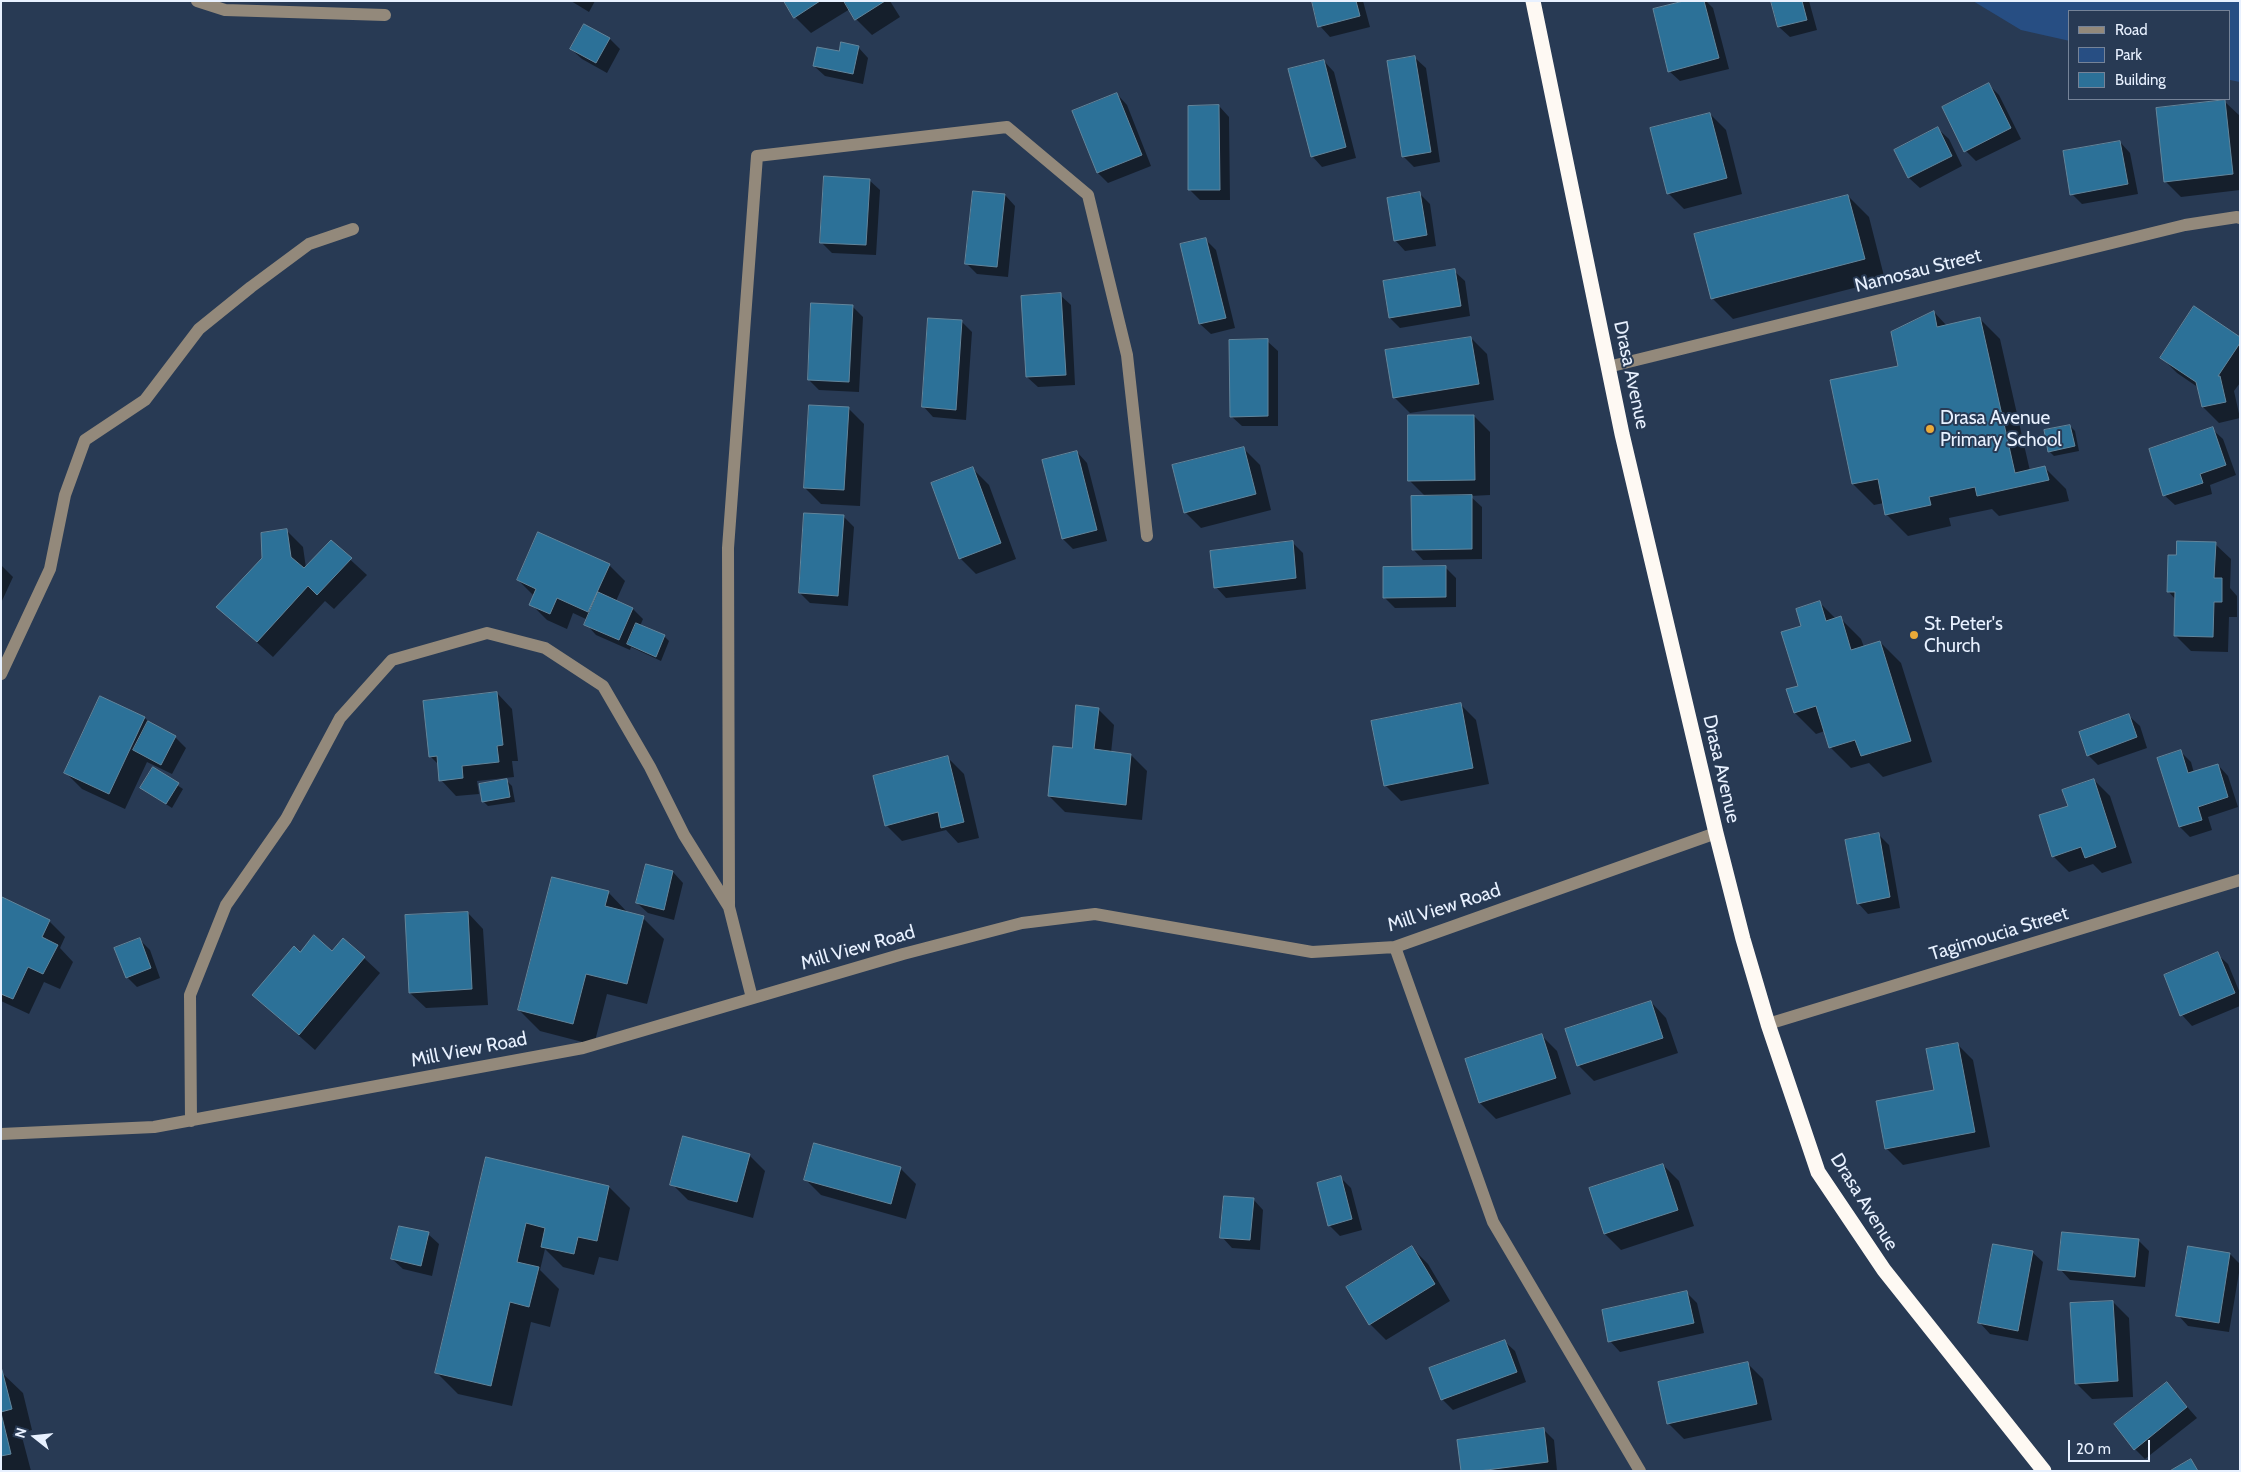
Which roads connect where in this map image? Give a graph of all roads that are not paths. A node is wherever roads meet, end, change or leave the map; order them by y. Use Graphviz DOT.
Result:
graph roads {
  1 [pos="197,1"];
  2 [pos="1533,1"];
  3 [pos="385,15"];
  4 [pos="2238,218"];
  5 [pos="353,229"];
  6 [pos="1608,367"];
  7 [pos="1147,536"];
  8 [pos="1,674"];
  9 [pos="1716,833"];
  10 [pos="2240,880"];
  11 [pos="729,907"];
  12 [pos="1394,947"];
  13 [pos="752,998"];
  14 [pos="1768,1024"];
  15 [pos="191,1120"];
  16 [pos="1,1134"];
  17 [pos="1640,1471"];
  18 [pos="2044,1471"];
  1 -- 3 [label="street"];
  2 -- 6 [label="highway, Drasa Avenue"];
  4 -- 6 [label="street, Namosau Street"];
  5 -- 8 [label="street"];
  6 -- 9 [label="highway, Drasa Avenue"];
  7 -- 11 [label="street"];
  9 -- 12 [label="street, Mill View Road"];
  9 -- 14 [label="highway, Drasa Avenue"];
  10 -- 14 [label="street, Tagimoucia Street"];
  11 -- 13 [label="street"];
  11 -- 15 [label="street"];
  12 -- 13 [label="street, Mill View Road"];
  12 -- 17 [label="street"];
  13 -- 15 [label="street, Mill View Road"];
  14 -- 18 [label="highway, Drasa Avenue"];
  15 -- 16 [label="street, Mill View Road"];
}
